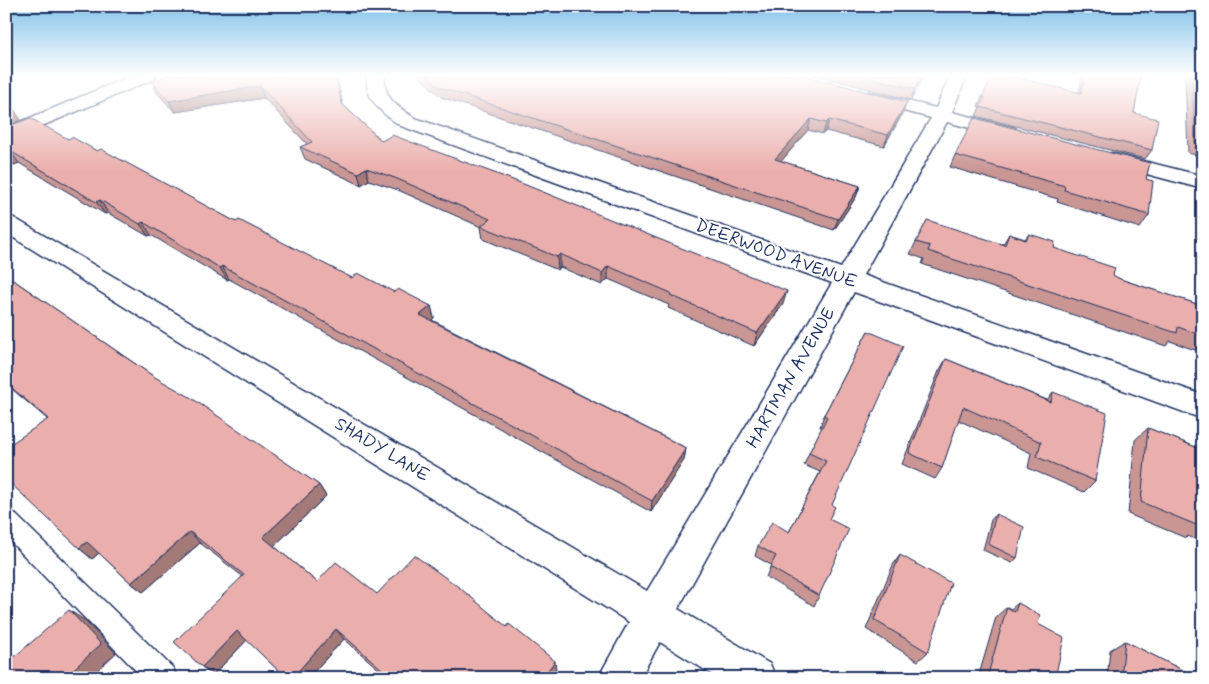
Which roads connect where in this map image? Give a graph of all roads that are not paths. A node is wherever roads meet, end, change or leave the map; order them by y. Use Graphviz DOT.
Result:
graph roads {
  1 [pos="70,107"];
  2 [pos="388,107"];
  3 [pos="910,107"];
  4 [pos="945,107"];
  5 [pos="942,115"];
  6 [pos="6,135"];
  7 [pos="1025,136"];
  8 [pos="1090,154"];
  9 [pos="1203,183"];
  10 [pos="6,223"];
  11 [pos="847,279"];
  12 [pos="1203,407"];
  13 [pos="6,521"];
  14 [pos="656,615"];
  15 [pos="163,678"];
  16 [pos="618,678"];
  17 [pos="756,678"];
  1 -- 6 [label="street"];
  2 -- 11 [label="street, DEERWOOD AVENUE"];
  3 -- 5 [label="street"];
  4 -- 5 [label="street, HARTMAN AVENUE"];
  5 -- 7 [label="street"];
  5 -- 11 [label="street, HARTMAN AVENUE"];
  8 -- 9 [label="street"];
  10 -- 14 [label="street, SHADY LANE"];
  11 -- 12 [label="street, DEERWOOD AVENUE"];
  11 -- 14 [label="street, HARTMAN AVENUE"];
  13 -- 15 [label="lane"];
  14 -- 16 [label="street, HARTMAN AVENUE"];
  14 -- 17 [label="street, SHADY LANE"];
}
